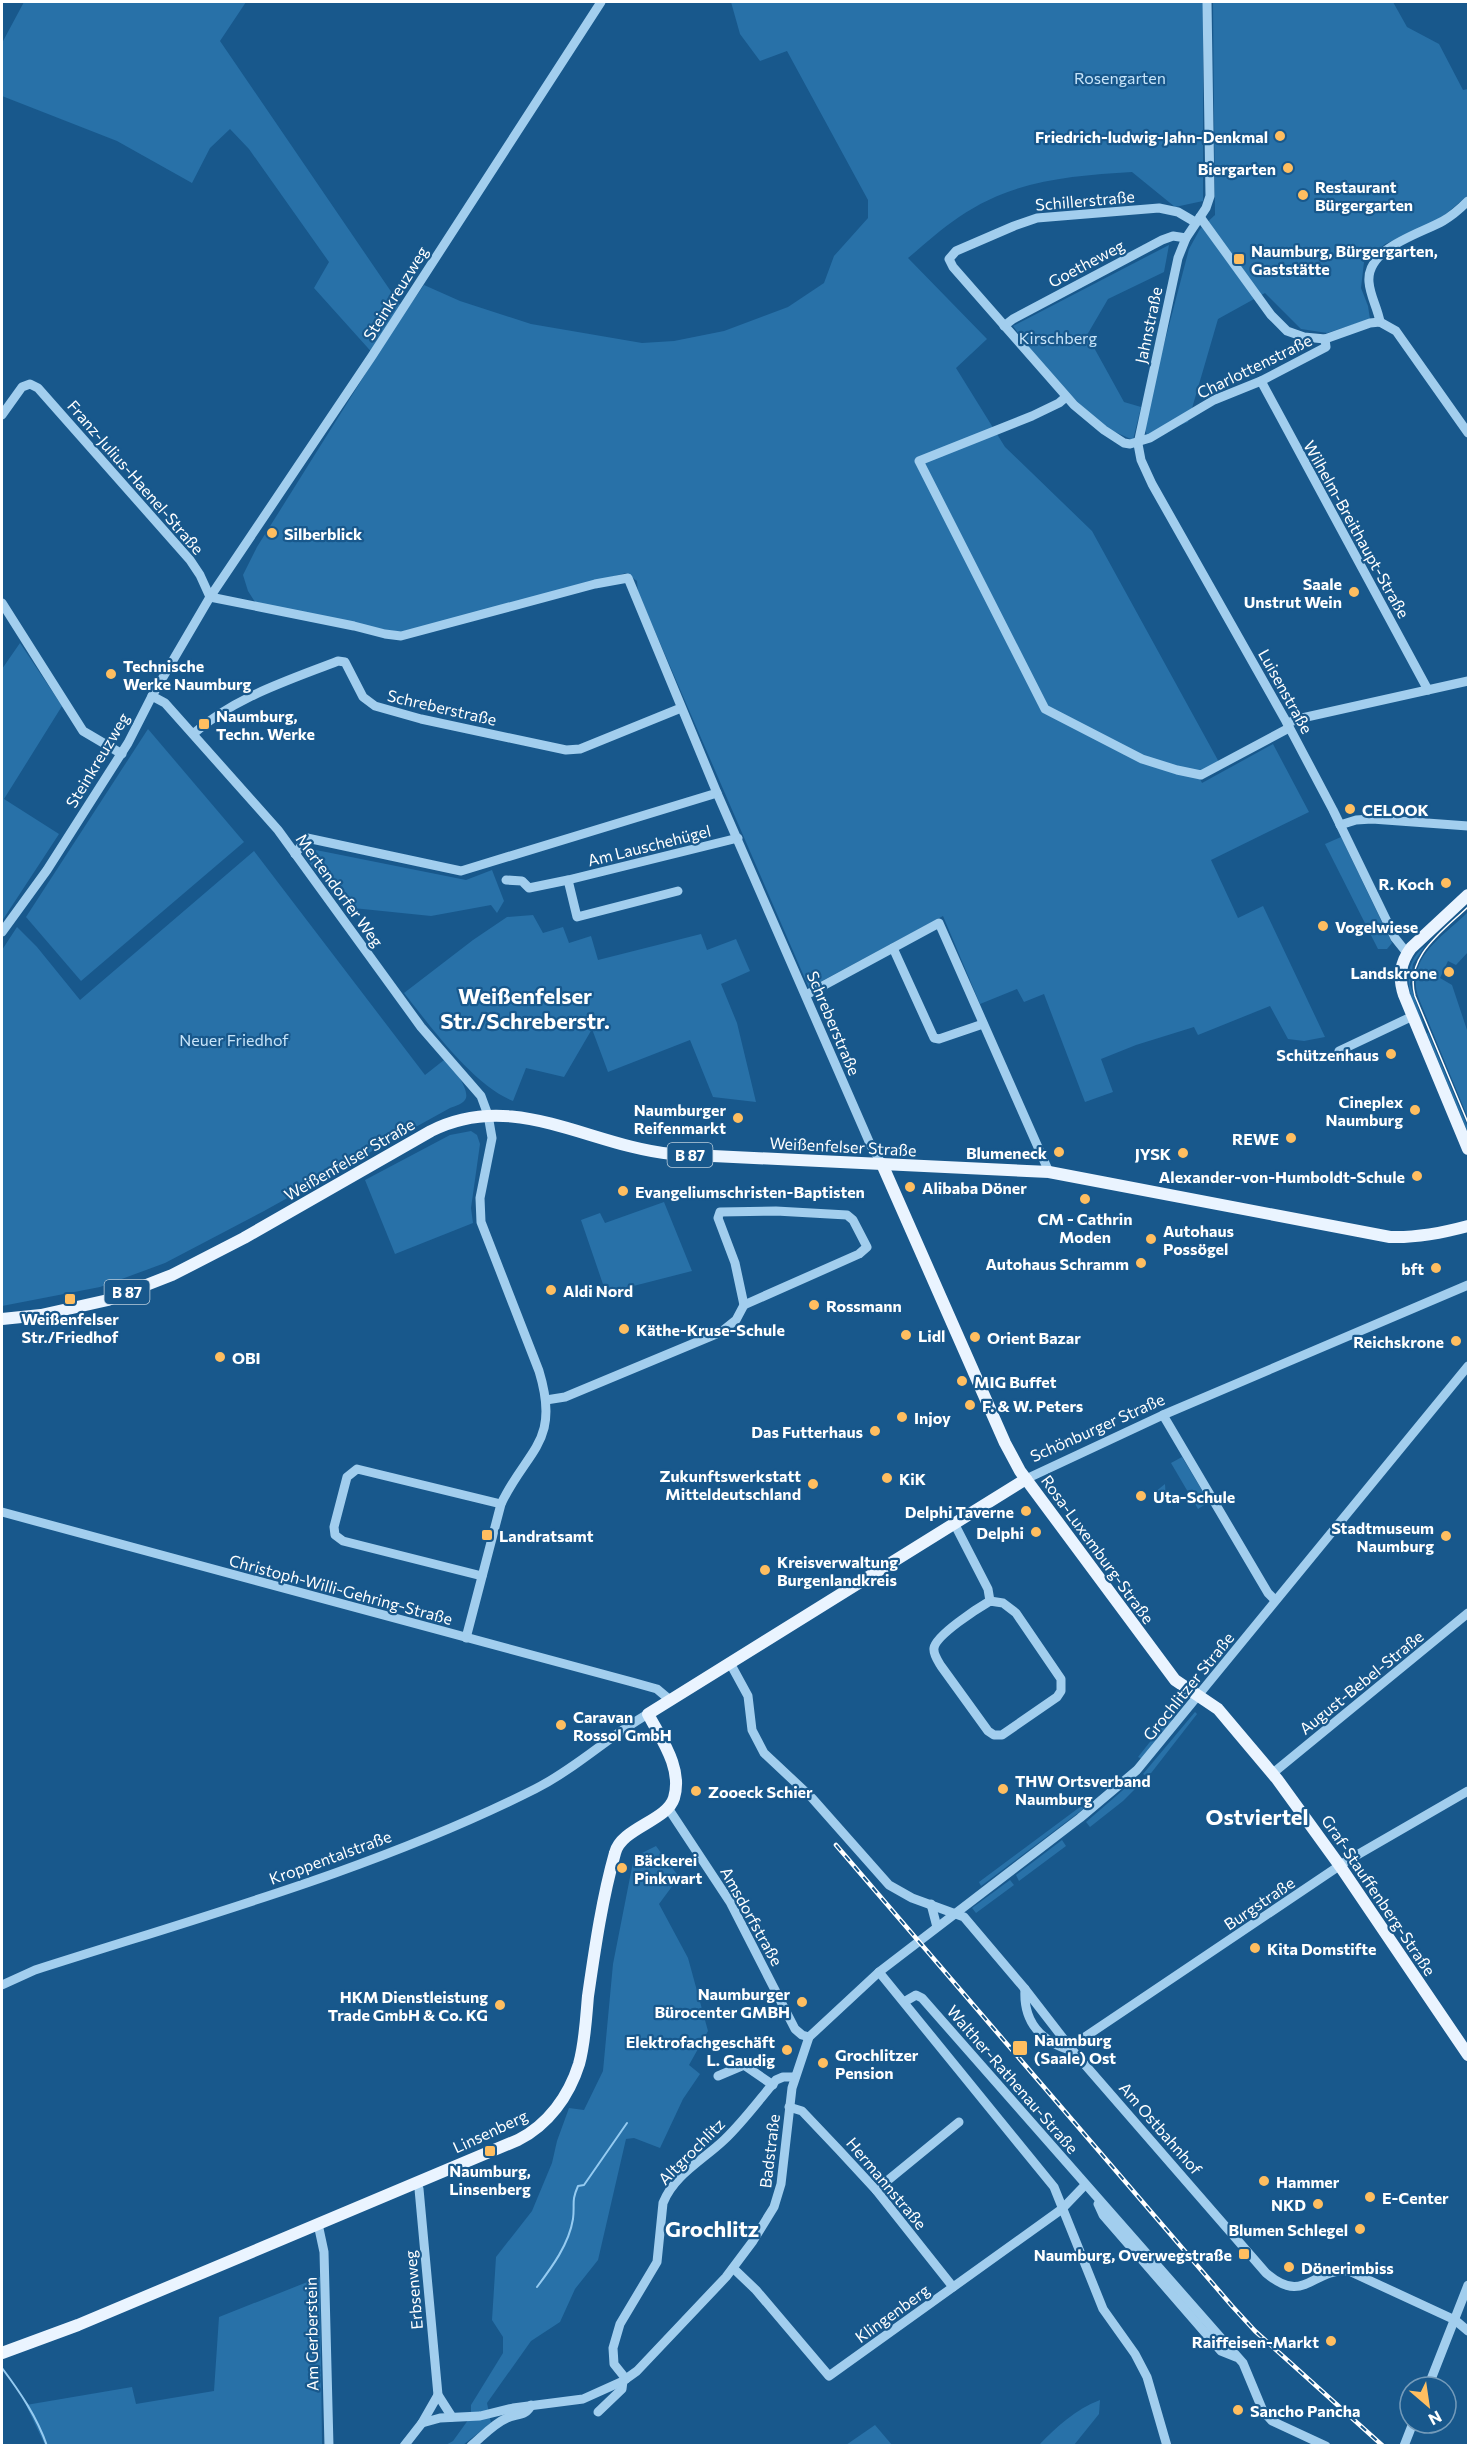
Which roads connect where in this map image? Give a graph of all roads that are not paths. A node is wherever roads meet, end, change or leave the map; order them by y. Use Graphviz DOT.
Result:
graph roads {
  1 [pos="601,2"];
  2 [pos="1207,2"];
  3 [pos="1468,201"];
  4 [pos="1198,220"];
  5 [pos="1186,238"];
  6 [pos="1380,322"];
  7 [pos="1004,326"];
  8 [pos="1326,339"];
  9 [pos="1261,381"];
  10 [pos="1066,397"];
  11 [pos="2,415"];
  12 [pos="1468,433"];
  13 [pos="1138,444"];
  14 [pos="210,597"];
  15 [pos="2,603"];
  16 [pos="1468,681"];
  17 [pos="1428,690"];
  18 [pos="152,696"];
  19 [pos="681,708"];
  20 [pos="1288,725"];
  21 [pos="193,734"];
  22 [pos="122,754"];
  23 [pos="717,793"];
  24 [pos="1340,825"];
  25 [pos="1468,825"];
  26 [pos="738,838"];
  27 [pos="295,854"];
  28 [pos="506,880"];
  29 [pos="568,880"];
  30 [pos="678,891"];
  31 [pos="1468,895"];
  32 [pos="2,932"];
  33 [pos="893,948"];
  34 [pos="1407,953"];
  35 [pos="806,995"];
  36 [pos="1413,1016"];
  37 [pos="983,1023"];
  38 [pos="1339,1051"];
  39 [pos="488,1115"];
  40 [pos="1468,1149"];
  41 [pos="882,1164"];
  42 [pos="1049,1172"];
  43 [pos="1468,1226"];
  44 [pos="1468,1285"];
  45 [pos="744,1305"];
  46 [pos="2,1319"];
  47 [pos="1468,1366"];
  48 [pos="546,1400"];
  49 [pos="1163,1415"];
  50 [pos="1026,1479"];
  51 [pos="501,1504"];
  52 [pos="2,1512"];
  53 [pos="955,1525"];
  54 [pos="482,1576"];
  55 [pos="1275,1600"];
  56 [pos="990,1601"];
  57 [pos="1468,1613"];
  58 [pos="466,1638"];
  59 [pos="730,1663"];
  60 [pos="670,1700"];
  61 [pos="1204,1700"];
  62 [pos="648,1714"];
  63 [pos="1272,1773"];
  64 [pos="1468,1791"];
  65 [pos="668,1808"];
  66 [pos="1340,1866"];
  67 [pos="931,1904"];
  68 [pos="956,1913"];
  69 [pos="937,1927"];
  70 [pos="879,1972"];
  71 [pos="2,1985"];
  72 [pos="1025,1989"];
  73 [pos="904,2002"];
  74 [pos="809,2037"];
  75 [pos="1072,2049"];
  76 [pos="736,2054"];
  77 [pos="1468,2055"];
  78 [pos="740,2065"];
  79 [pos="718,2076"];
  80 [pos="795,2077"];
  81 [pos="773,2085"];
  82 [pos="789,2107"];
  83 [pos="959,2122"];
  84 [pos="416,2182"];
  85 [pos="1085,2185"];
  86 [pos="876,2190"];
  87 [pos="1062,2209"];
  88 [pos="318,2224"];
  89 [pos="733,2268"];
  90 [pos="1468,2285"];
  91 [pos="953,2287"];
  92 [pos="1455,2320"];
  93 [pos="1468,2331"];
  94 [pos="2,2353"];
  95 [pos="1433,2375"];
  96 [pos="624,2380"];
  97 [pos="438,2395"];
  98 [pos="531,2405"];
  99 [pos="598,2412"];
  100 [pos="452,2417"];
  101 [pos="422,2423"];
  102 [pos="329,2445"];
  103 [pos="404,2445"];
  104 [pos="471,2445"];
  105 [pos="1167,2445"];
  106 [pos="1326,2445"];
  1 -- 14 [label="street, Steinkreuzweg"];
  2 -- 4 [label="street, Jahnstraße"];
  3 -- 6 [label="street"];
  4 -- 5 [label="street, Jahnstraße"];
  4 -- 7 [label="street, Schillerstraße"];
  4 -- 8 [label="street"];
  5 -- 7 [label="street, Goetheweg"];
  5 -- 13 [label="street, Jahnstraße"];
  6 -- 8 [label="street, Charlottenstraße"];
  6 -- 12 [label="street"];
  7 -- 10 [label="street"];
  8 -- 9 [label="street, Charlottenstraße"];
  9 -- 13 [label="street, Charlottenstraße"];
  9 -- 17 [label="street, Wilhelm-Breithaupt-Straße"];
  10 -- 13 [label="street"];
  10 -- 20 [label="street"];
  11 -- 14 [label="street, Franz-Julius-Haenel-Straße"];
  13 -- 20 [label="street, Luisenstraße"];
  14 -- 18 [label="street, Steinkreuzweg"];
  14 -- 19 [label="street, Schreberstraße"];
  15 -- 22 [label="street"];
  16 -- 17 [label="street"];
  17 -- 20 [label="street"];
  18 -- 21 [label="street, Mertendorfer Weg"];
  18 -- 22 [label="street, Steinkreuzweg"];
  19 -- 21 [label="street, Schreberstraße"];
  19 -- 23 [label="street, Schreberstraße"];
  20 -- 24 [label="street, Luisenstraße"];
  21 -- 27 [label="street, Mertendorfer Weg"];
  22 -- 32 [label="street, Steinkreuzweg"];
  23 -- 26 [label="street, Schreberstraße"];
  23 -- 27 [label="street"];
  24 -- 25 [label="street"];
  24 -- 34 [label="street, Luisenstraße"];
  26 -- 29 [label="street, Am Lauschehügel"];
  26 -- 35 [label="street, Schreberstraße"];
  27 -- 39 [label="street, Mertendorfer Weg"];
  28 -- 29 [label="street, Am Lauschehügel"];
  29 -- 30 [label="street, Am Lauschehügel"];
  31 -- 34 [label="main road"];
  33 -- 35 [label="street"];
  33 -- 37 [label="street"];
  33 -- 37 [label="street"];
  34 -- 36 [label="main road"];
  35 -- 41 [label="street, Schreberstraße"];
  36 -- 38 [label="street"];
  36 -- 40 [label="main road"];
  37 -- 42 [label="street"];
  39 -- 41 [label="main road, Weißenfelser Straße / B 87"];
  39 -- 46 [label="main road, Weißenfelser Straße / B 87"];
  39 -- 48 [label="street, Mertendorfer Weg"];
  41 -- 42 [label="main road, Weißenfelser Straße / B 87"];
  41 -- 50 [label="main road, Rosa-Luxemburg-Straße"];
  42 -- 43 [label="main road, Weißenfelser Straße / B 87"];
  44 -- 49 [label="street, Schönburger Straße"];
  45 -- 45 [label="street"];
  45 -- 48 [label="street"];
  47 -- 55 [label="street, Grochlitzer Straße"];
  48 -- 51 [label="street, Mertendorfer Weg"];
  49 -- 50 [label="street, Schönburger Straße"];
  49 -- 55 [label="street"];
  50 -- 53 [label="main road, Schönburger Straße"];
  50 -- 61 [label="main road, Rosa-Luxemburg-Straße"];
  51 -- 54 [label="street, Mertendorfer Weg"];
  51 -- 54 [label="street"];
  52 -- 58 [label="street, Christoph-Willi-Gehring-Straße"];
  53 -- 56 [label="street"];
  53 -- 59 [label="main road, Schönburger Straße"];
  54 -- 58 [label="street, Mertendorfer Weg"];
  55 -- 61 [label="street, Grochlitzer Straße"];
  56 -- 56 [label="street"];
  57 -- 63 [label="street, August-Bebel-Straße"];
  58 -- 60 [label="street, Christoph-Willi-Gehring-Straße"];
  59 -- 60 [label="main road, Schönburger Straße"];
  59 -- 67 [label="street"];
  60 -- 62 [label="main road"];
  61 -- 63 [label="main road, Graf-Stauffenberg-Straße"];
  61 -- 68 [label="street, Grochlitzer Straße"];
  62 -- 65 [label="main road"];
  62 -- 71 [label="street, Kroppentalstraße"];
  63 -- 66 [label="main road, Graf-Stauffenberg-Straße"];
  64 -- 66 [label="street, Burgstraße"];
  65 -- 74 [label="street, Amsdorfstraße"];
  65 -- 84 [label="main road, Linsenberg"];
  66 -- 75 [label="street, Burgstraße"];
  66 -- 77 [label="main road, Graf-Stauffenberg-Straße"];
  67 -- 68 [label="street"];
  67 -- 69 [label="street"];
  68 -- 69 [label="street, Grochlitzer Straße"];
  68 -- 72 [label="street, Am Ostbahnhof"];
  69 -- 70 [label="street, Grochlitzer Straße"];
  70 -- 73 [label="street"];
  70 -- 74 [label="street, Badstraße"];
  72 -- 75 [label="street, Am Ostbahnhof"];
  72 -- 75 [label="street, Am Ostbahnhof"];
  73 -- 85 [label="street, Walther-Rathenau-Straße"];
  73 -- 87 [label="street"];
  74 -- 80 [label="street, Badstraße"];
  75 -- 92 [label="street, Am Ostbahnhof"];
  76 -- 78 [label="street"];
  78 -- 79 [label="street"];
  78 -- 81 [label="street"];
  80 -- 81 [label="street, Altgrochlitz"];
  80 -- 82 [label="street, Badstraße"];
  81 -- 96 [label="street, Altgrochlitz"];
  82 -- 86 [label="street, Hermannstraße"];
  82 -- 89 [label="street, Badstraße"];
  83 -- 86 [label="street"];
  84 -- 88 [label="main road, Linsenberg"];
  84 -- 97 [label="street, Erbsenweg"];
  85 -- 87 [label="street, Klingenberg"];
  85 -- 106 [label="street, Walther-Rathenau-Straße"];
  86 -- 91 [label="street, Hermannstraße"];
  87 -- 91 [label="street, Klingenberg"];
  87 -- 105 [label="street"];
  88 -- 94 [label="main road, Linsenberg"];
  88 -- 102 [label="street, Am Gerberstein"];
  89 -- 91 [label="street, Klingenberg"];
  89 -- 96 [label="street, Badstraße"];
  90 -- 92 [label="street"];
  92 -- 93 [label="street, Am Ostbahnhof"];
  92 -- 95 [label="street"];
  96 -- 98 [label="street, Badstraße"];
  96 -- 99 [label="street, Badstraße"];
  97 -- 100 [label="street"];
  97 -- 101 [label="street"];
  98 -- 100 [label="street"];
  98 -- 104 [label="street, Badstraße"];
  100 -- 101 [label="street"];
  101 -- 103 [label="street"];
}
